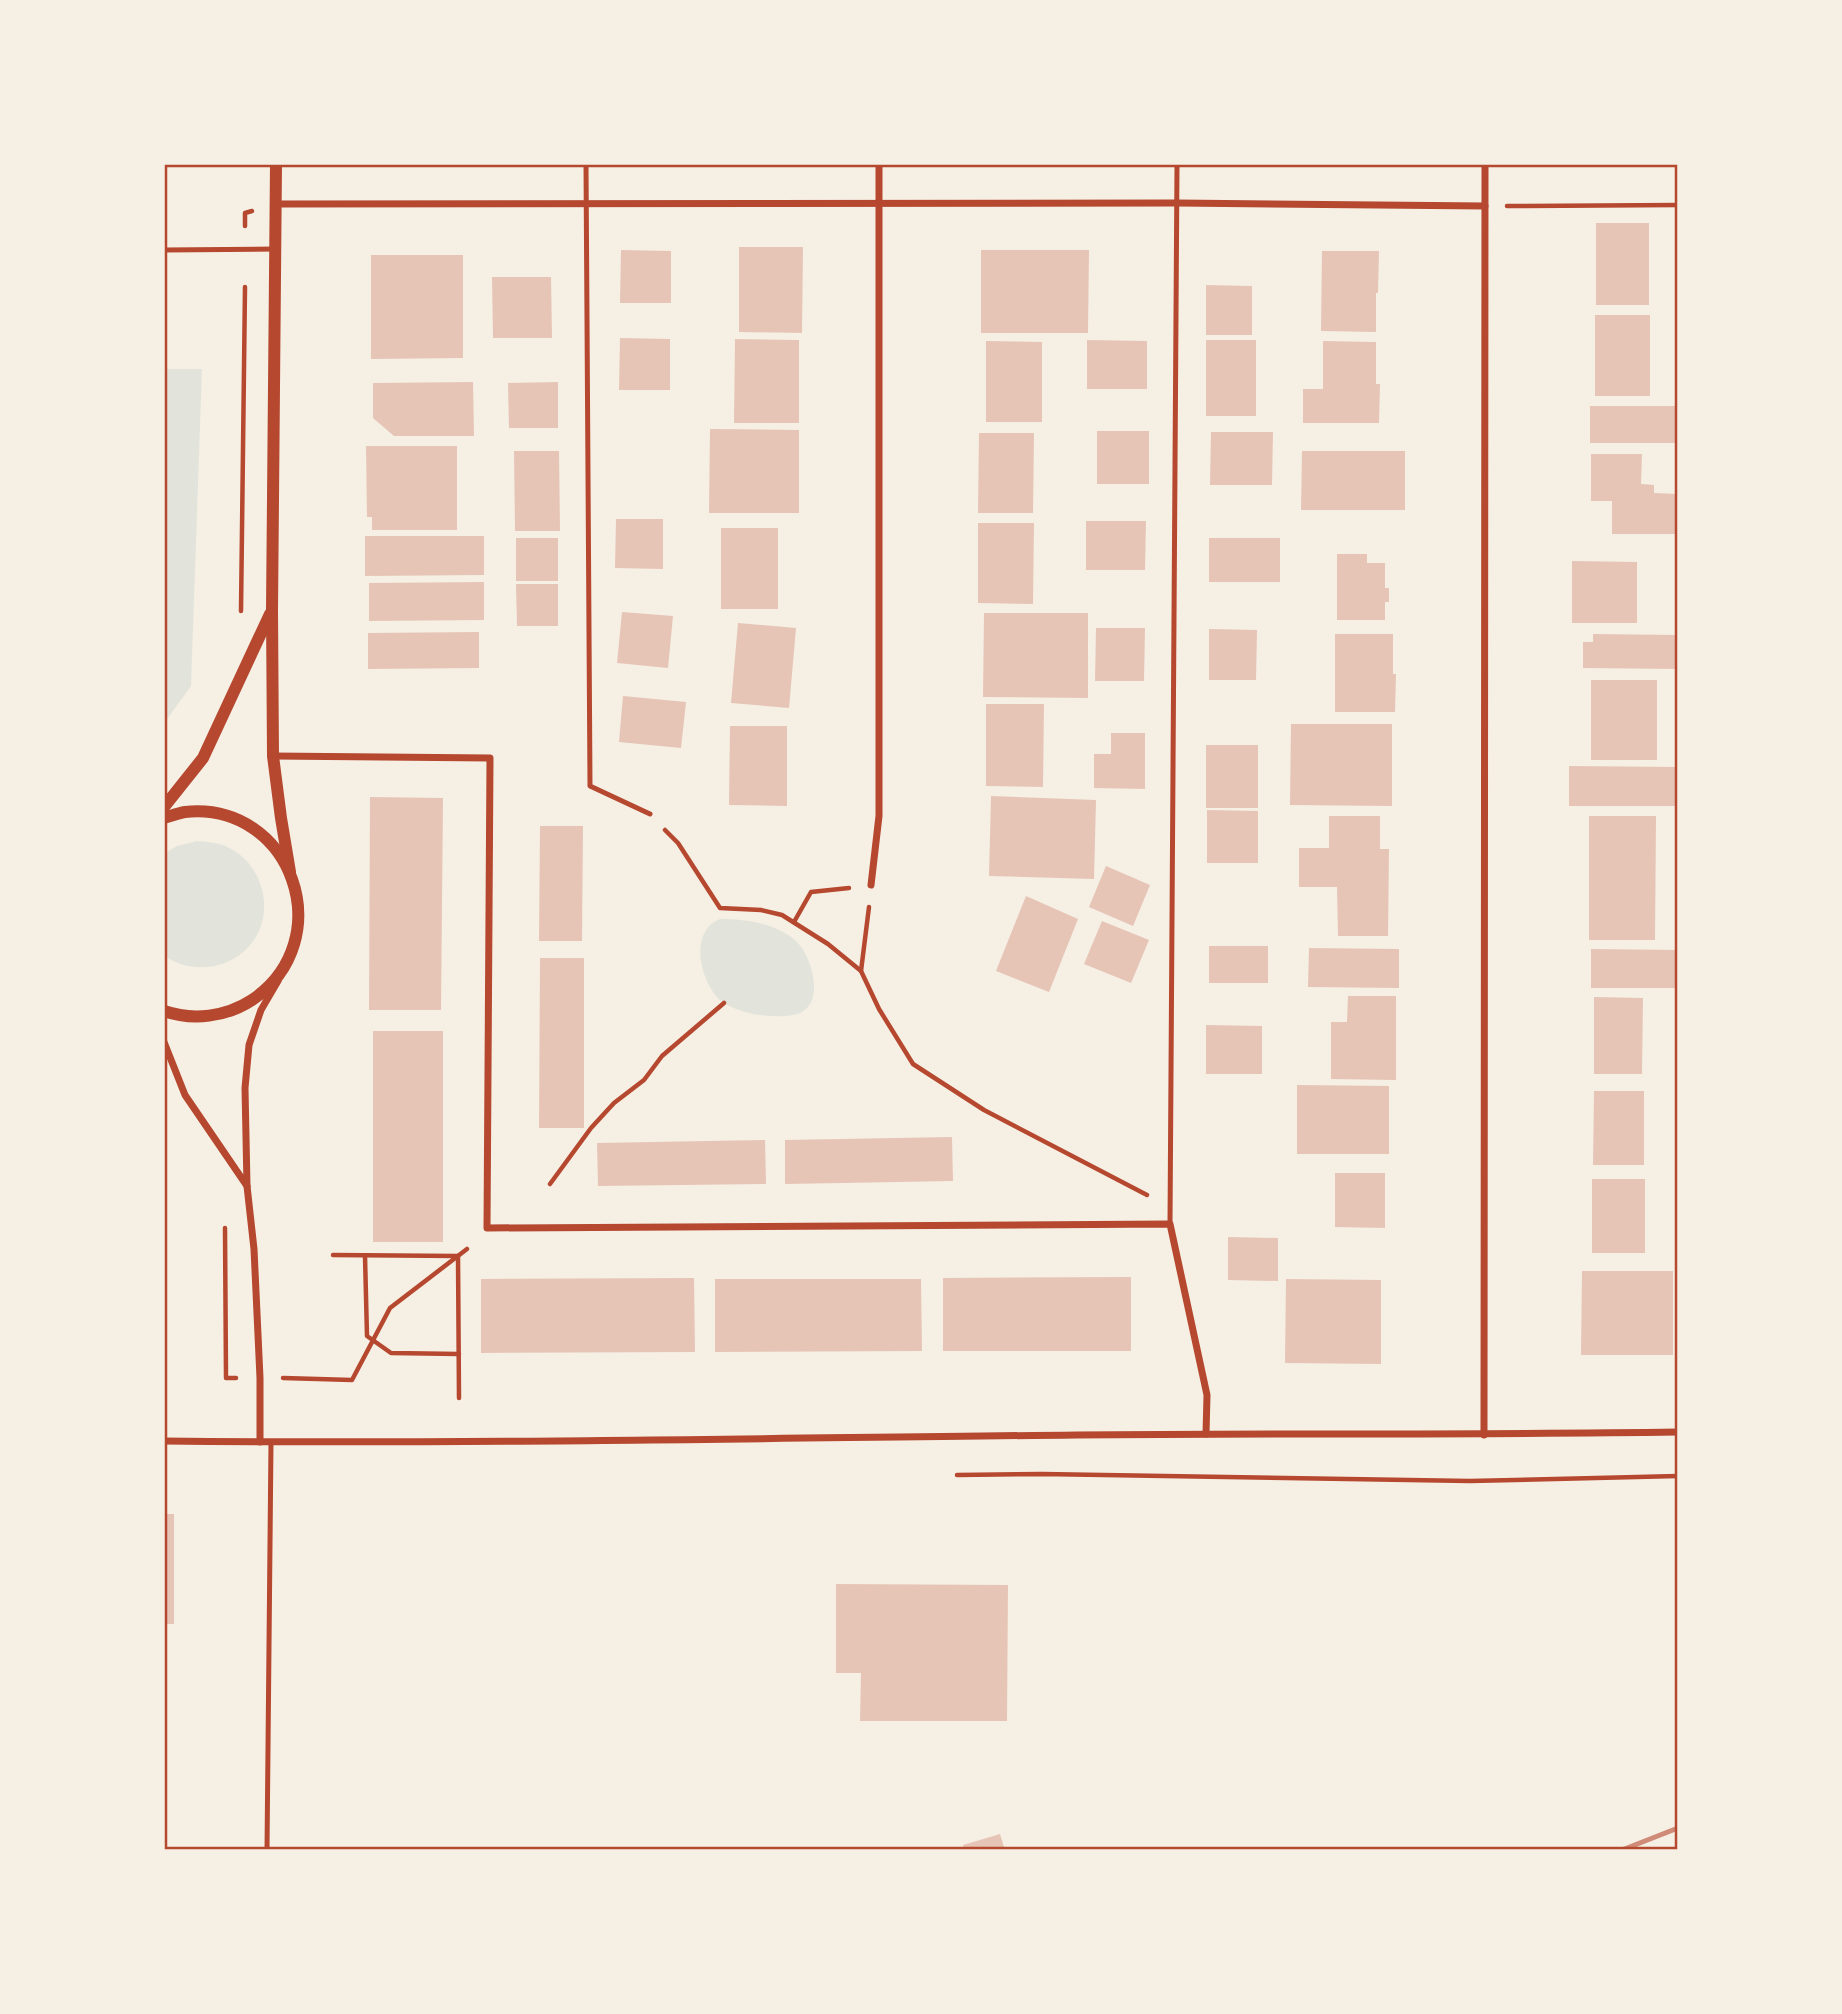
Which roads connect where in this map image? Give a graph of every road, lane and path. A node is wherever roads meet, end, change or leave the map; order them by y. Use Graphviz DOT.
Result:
graph roads {
  1 [pos="276,164"];
  2 [pos="586,164"];
  3 [pos="879,164"];
  4 [pos="1177,164"];
  5 [pos="1485,164"];
  6 [pos="1177,202"];
  7 [pos="276,204"];
  8 [pos="586,204"];
  9 [pos="879,204"];
  10 [pos="1678,205"];
  11 [pos="1485,206"];
  12 [pos="276,249"];
  13 [pos="164,250"];
  14 [pos="246,250"];
  15 [pos="272,610"];
  16 [pos="241,623"];
  17 [pos="273,755"];
  18 [pos="164,807"];
  19 [pos="650,814"];
  20 [pos="164,818"];
  21 [pos="290,872"];
  22 [pos="871,885"];
  23 [pos="794,922"];
  24 [pos="287,964"];
  25 [pos="861,971"];
  26 [pos="724,1003"];
  27 [pos="164,1011"];
  28 [pos="164,1042"];
  29 [pos="551,1184"];
  30 [pos="247,1186"];
  31 [pos="1170,1206"];
  32 [pos="1170,1224"];
  33 [pos="225,1225"];
  34 [pos="467,1249"];
  35 [pos="333,1255"];
  36 [pos="365,1256"];
  37 [pos="458,1256"];
  38 [pos="372,1341"];
  39 [pos="458,1354"];
  40 [pos="260,1378"];
  41 [pos="458,1398"];
  42 [pos="1678,1432"];
  43 [pos="1206,1434"];
  44 [pos="1484,1435"];
  45 [pos="164,1441"];
  46 [pos="260,1442"];
  47 [pos="271,1442"];
  48 [pos="957,1475"];
  49 [pos="1678,1476"];
  50 [pos="267,1850"];
  1 -- 7 [label="street"];
  2 -- 8 [label="lane"];
  3 -- 9 [label="street"];
  4 -- 6 [label="lane"];
  5 -- 11 [label="street"];
  6 -- 9 [label="street"];
  6 -- 11 [label="street"];
  6 -- 31 [label="lane"];
  7 -- 8 [label="street"];
  7 -- 12 [label="street"];
  7 -- 14 [label="path"];
  8 -- 9 [label="street"];
  8 -- 19 [label="lane"];
  9 -- 22 [label="street"];
  10 -- 11 [label="path"];
  11 -- 44 [label="street"];
  12 -- 14 [label="lane"];
  12 -- 15 [label="street"];
  13 -- 14 [label="lane"];
  14 -- 16 [label="path"];
  15 -- 17 [label="street"];
  15 -- 18 [label="street"];
  17 -- 21 [label="street"];
  17 -- 32 [label="street"];
  19 -- 23 [label="path"];
  20 -- 21 [label="street"];
  21 -- 24 [label="street"];
  22 -- 23 [label="path"];
  22 -- 25 [label="path"];
  23 -- 25 [label="path"];
  24 -- 27 [label="street"];
  24 -- 30 [label="street"];
  25 -- 31 [label="path"];
  26 -- 29 [label="path"];
  28 -- 30 [label="street"];
  30 -- 40 [label="street"];
  31 -- 32 [label="lane"];
  32 -- 43 [label="street"];
  33 -- 40 [label="path"];
  34 -- 37 [label="path"];
  35 -- 36 [label="path"];
  36 -- 37 [label="path"];
  36 -- 38 [label="path"];
  37 -- 38 [label="path"];
  37 -- 39 [label="path"];
  38 -- 39 [label="path"];
  38 -- 40 [label="path"];
  39 -- 41 [label="path"];
  40 -- 46 [label="street"];
  42 -- 44 [label="street"];
  43 -- 44 [label="street"];
  43 -- 47 [label="street"];
  45 -- 46 [label="street"];
  46 -- 47 [label="street"];
  47 -- 50 [label="lane"];
  48 -- 49 [label="path"];
}
